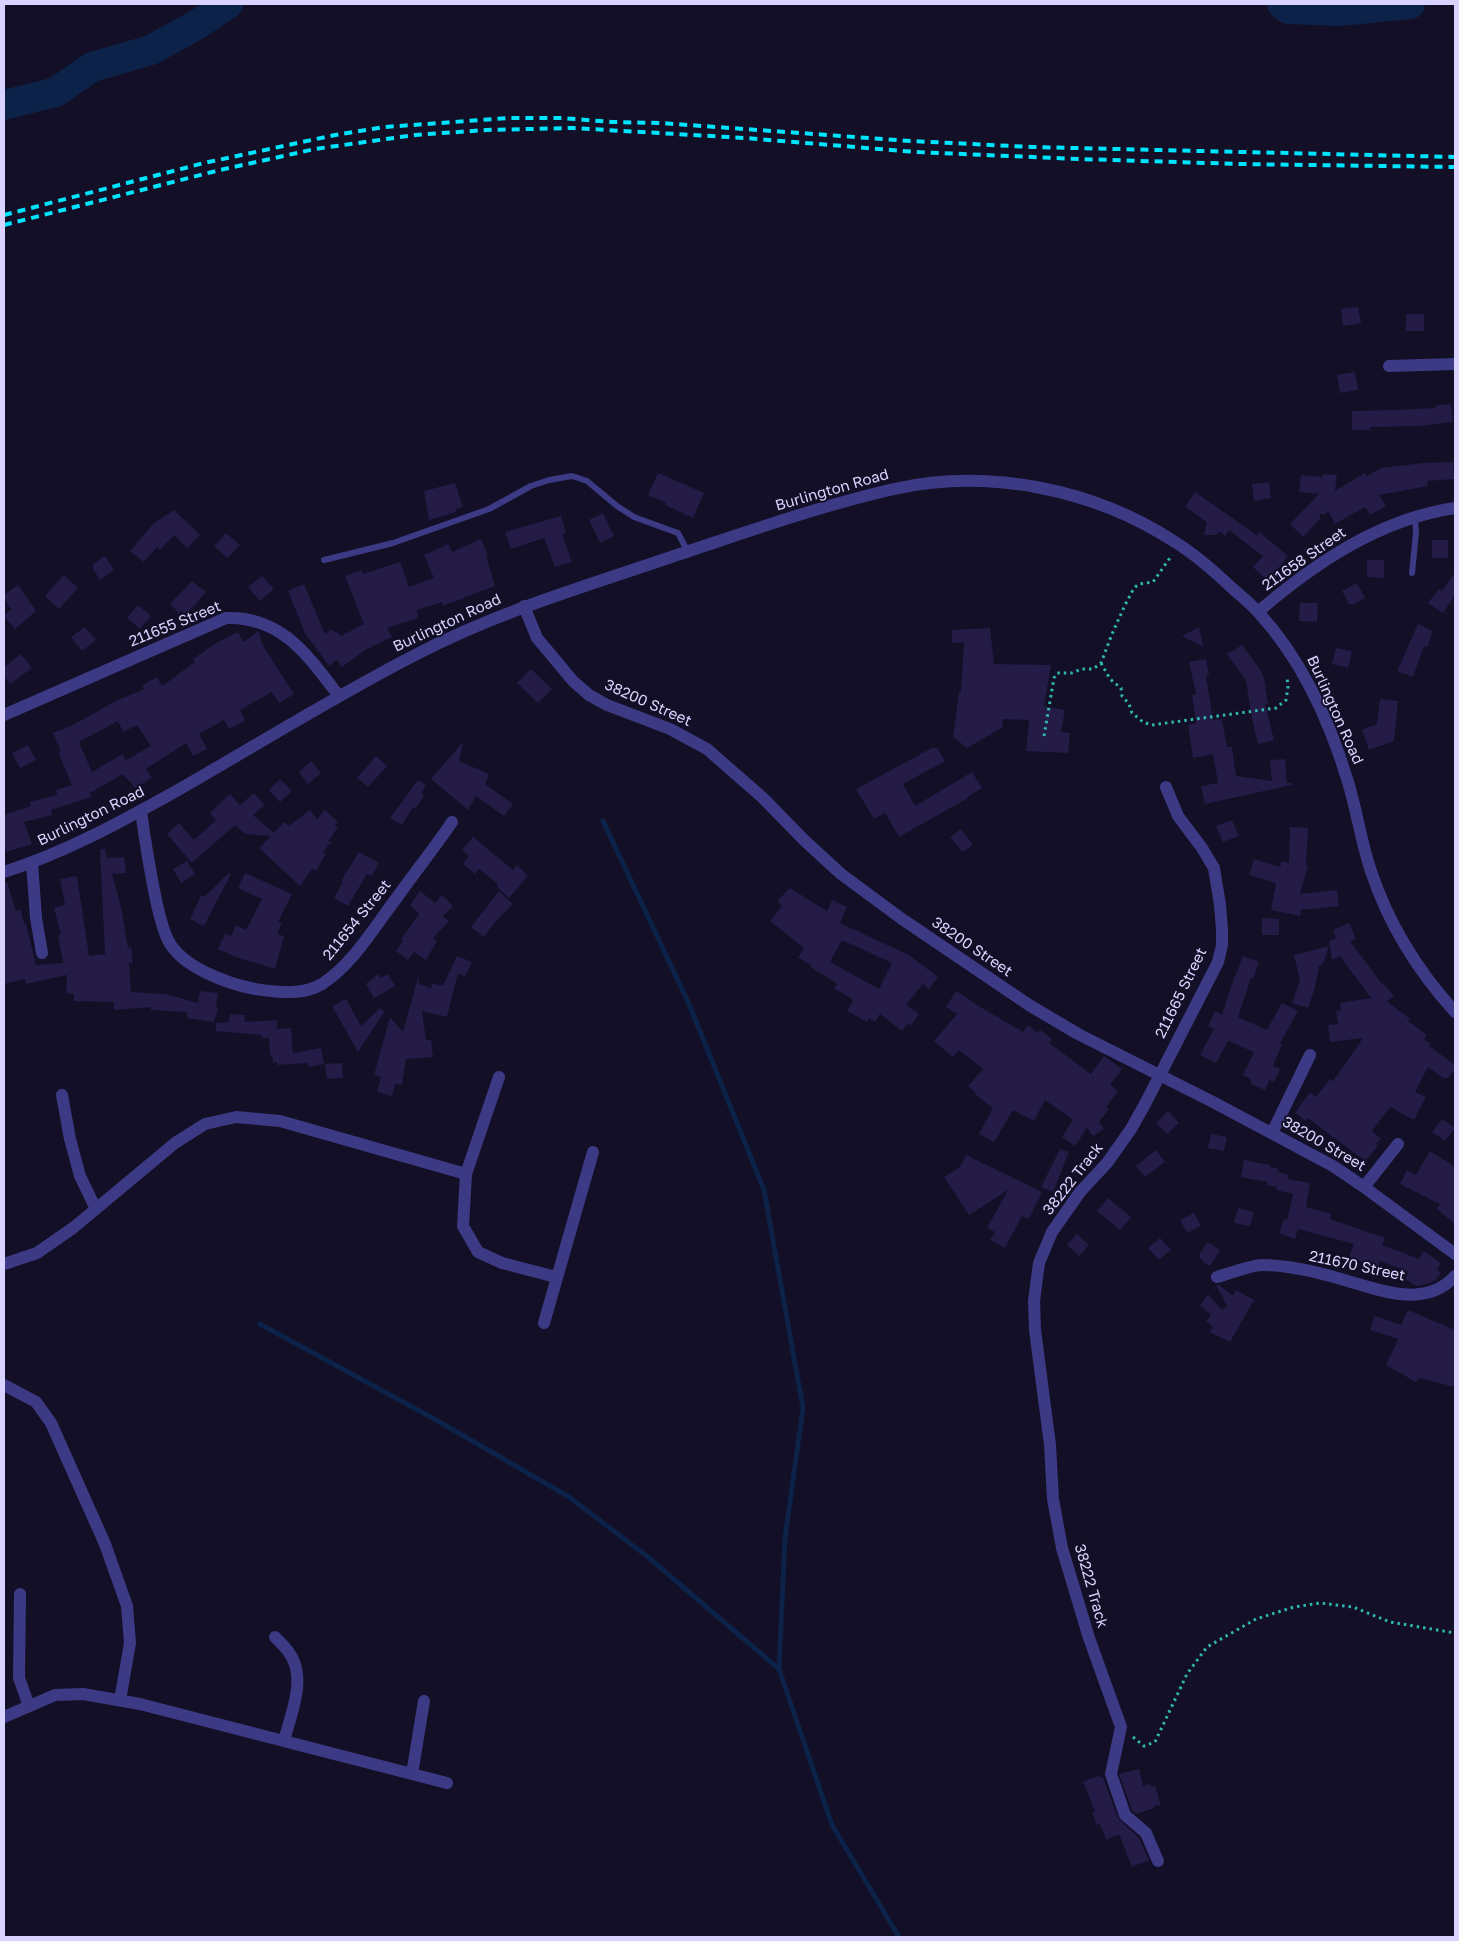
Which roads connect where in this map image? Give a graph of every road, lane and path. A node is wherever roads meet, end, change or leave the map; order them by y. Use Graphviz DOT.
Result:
graph roads {
  1 [pos="1455,364"];
  2 [pos="1389,366"];
  3 [pos="1455,508"];
  4 [pos="1415,518"];
  5 [pos="1179,544"];
  6 [pos="688,552"];
  7 [pos="324,560"];
  8 [pos="1412,572"];
  9 [pos="524,606"];
  10 [pos="1258,611"];
  11 [pos="1294,657"];
  12 [pos="1101,663"];
  13 [pos="339,696"];
  14 [pos="4,715"];
  15 [pos="1044,736"];
  16 [pos="1166,787"];
  17 [pos="141,811"];
  18 [pos="452,822"];
  19 [pos="32,863"];
  20 [pos="4,872"];
  21 [pos="42,953"];
  22 [pos="1455,1012"];
  23 [pos="1310,1055"];
  24 [pos="1159,1075"];
  25 [pos="499,1076"];
  26 [pos="62,1095"];
  27 [pos="1272,1133"];
  28 [pos="1398,1144"];
  29 [pos="593,1152"];
  30 [pos="466,1174"];
  31 [pos="1364,1187"];
  32 [pos="96,1208"];
  33 [pos="1455,1254"];
  34 [pos="4,1264"];
  35 [pos="1455,1276"];
  36 [pos="556,1277"];
  37 [pos="1217,1277"];
  38 [pos="544,1323"];
  39 [pos="4,1385"];
  40 [pos="20,1594"];
  41 [pos="1455,1633"];
  42 [pos="275,1637"];
  43 [pos="120,1700"];
  44 [pos="424,1701"];
  45 [pos="30,1706"];
  46 [pos="4,1717"];
  47 [pos="1121,1727"];
  48 [pos="284,1740"];
  49 [pos="412,1774"];
  50 [pos="447,1783"];
  51 [pos="1158,1861"];
  1 -- 2 [label="street"];
  3 -- 4 [label="street, 211658 Street"];
  4 -- 8 [label="lane"];
  4 -- 10 [label="street, 211658 Street"];
  5 -- 6 [label="street, Burlington Road"];
  5 -- 10 [label="street, Burlington Road"];
  5 -- 12 [label="path"];
  6 -- 7 [label="lane"];
  6 -- 9 [label="street, Burlington Road"];
  9 -- 13 [label="street, Burlington Road"];
  9 -- 24 [label="street, 38200 Street"];
  10 -- 11 [label="street, Burlington Road"];
  11 -- 12 [label="path"];
  11 -- 22 [label="street, Burlington Road"];
  12 -- 15 [label="path"];
  13 -- 14 [label="street, 211655 Street"];
  13 -- 17 [label="street, Burlington Road"];
  16 -- 24 [label="street, 211665 Street"];
  17 -- 18 [label="street, 211654 Street"];
  17 -- 19 [label="street, Burlington Road"];
  19 -- 20 [label="street, Burlington Road"];
  19 -- 21 [label="street"];
  23 -- 27 [label="street"];
  24 -- 27 [label="street, 38200 Street"];
  24 -- 47 [label="street, 38222 Track"];
  25 -- 30 [label="street"];
  26 -- 32 [label="street"];
  27 -- 31 [label="street, 38200 Street"];
  28 -- 31 [label="street"];
  29 -- 36 [label="street"];
  30 -- 32 [label="street"];
  30 -- 36 [label="street"];
  31 -- 33 [label="street, 38200 Street"];
  32 -- 34 [label="street"];
  35 -- 37 [label="street, 211670 Street"];
  36 -- 38 [label="street"];
  39 -- 43 [label="street"];
  40 -- 45 [label="street"];
  41 -- 47 [label="path"];
  42 -- 48 [label="street"];
  43 -- 45 [label="street"];
  43 -- 48 [label="street"];
  44 -- 49 [label="street"];
  45 -- 46 [label="street"];
  47 -- 51 [label="street"];
  48 -- 49 [label="street"];
  49 -- 50 [label="street"];
}
